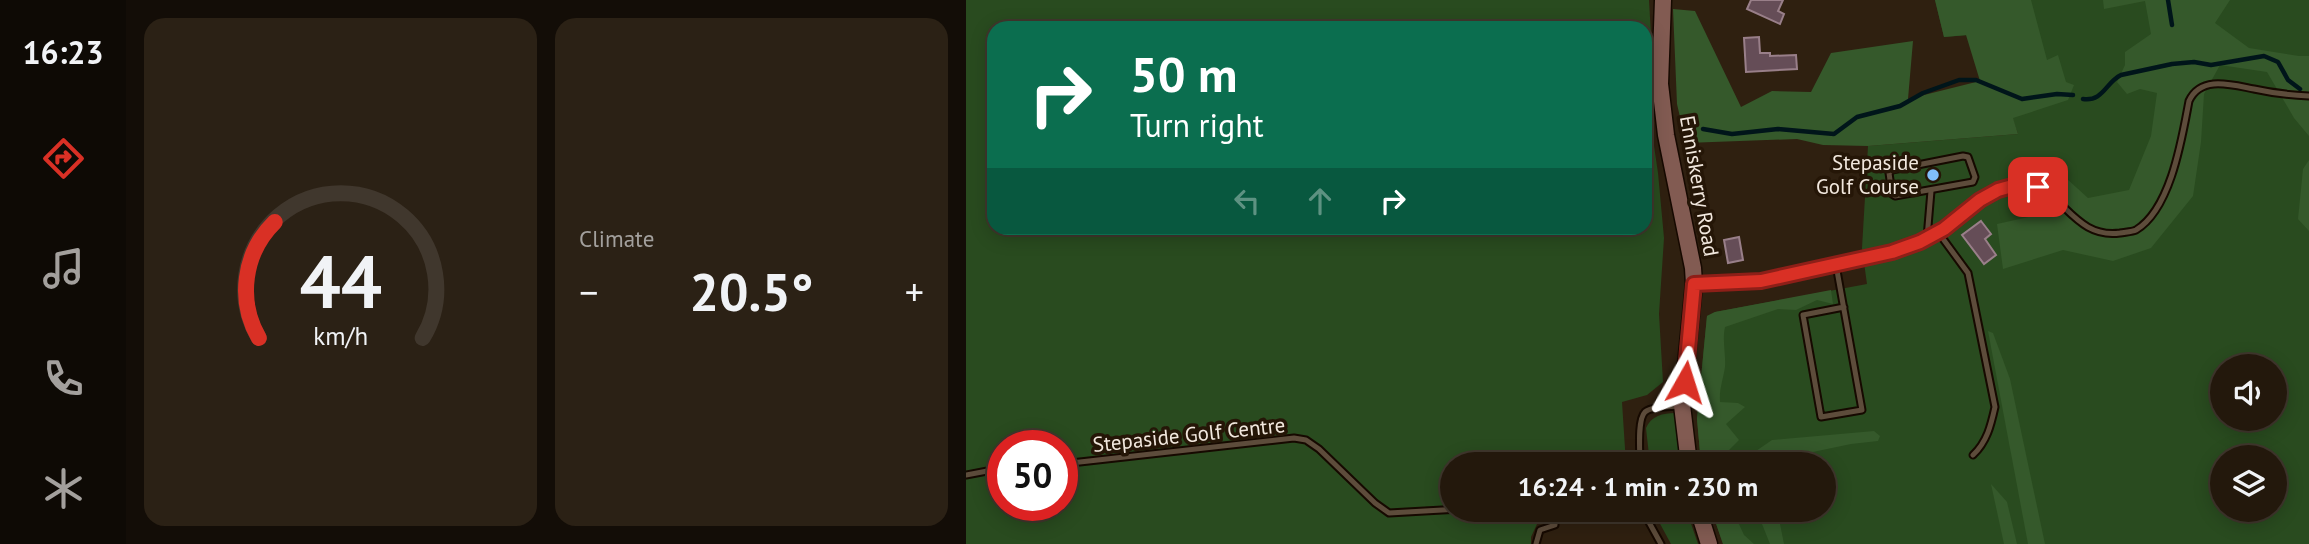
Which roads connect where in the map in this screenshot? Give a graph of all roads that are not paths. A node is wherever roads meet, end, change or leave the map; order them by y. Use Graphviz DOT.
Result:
graph roads {
  1 [pos="1663,0"];
  2 [pos="2309,96"];
  3 [pos="1931,191"];
  4 [pos="1938,232"];
  5 [pos="1927,238"];
  6 [pos="1836,265"];
  7 [pos="1694,284"];
  8 [pos="1844,307"];
  9 [pos="1682,405"];
  10 [pos="1640,452"];
  11 [pos="1688,452"];
  12 [pos="1973,455"];
  13 [pos="1078,462"];
  14 [pos="987,470"];
  15 [pos="966,475"];
  16 [pos="1440,510"];
  17 [pos="1555,522"];
  18 [pos="1649,522"];
  19 [pos="1702,522"];
  20 [pos="1536,544"];
  21 [pos="1661,544"];
  22 [pos="1709,544"];
  1 -- 7 [label="main road, Enniskerry Road"];
  2 -- 4 [label="lane"];
  3 -- 3 [label="lane"];
  3 -- 5 [label="lane"];
  4 -- 5 [label="lane"];
  4 -- 12 [label="lane"];
  5 -- 6 [label="lane"];
  6 -- 7 [label="lane"];
  6 -- 8 [label="lane"];
  7 -- 9 [label="main road, Enniskerry Road"];
  8 -- 8 [label="lane"];
  9 -- 10 [label="lane"];
  9 -- 11 [label="main road, Enniskerry Road"];
  13 -- 16 [label="lane, Stepaside Golf Centre"];
  14 -- 15 [label="lane"];
  17 -- 20 [label="lane"];
  18 -- 21 [label="lane"];
  19 -- 22 [label="main road"];
}
